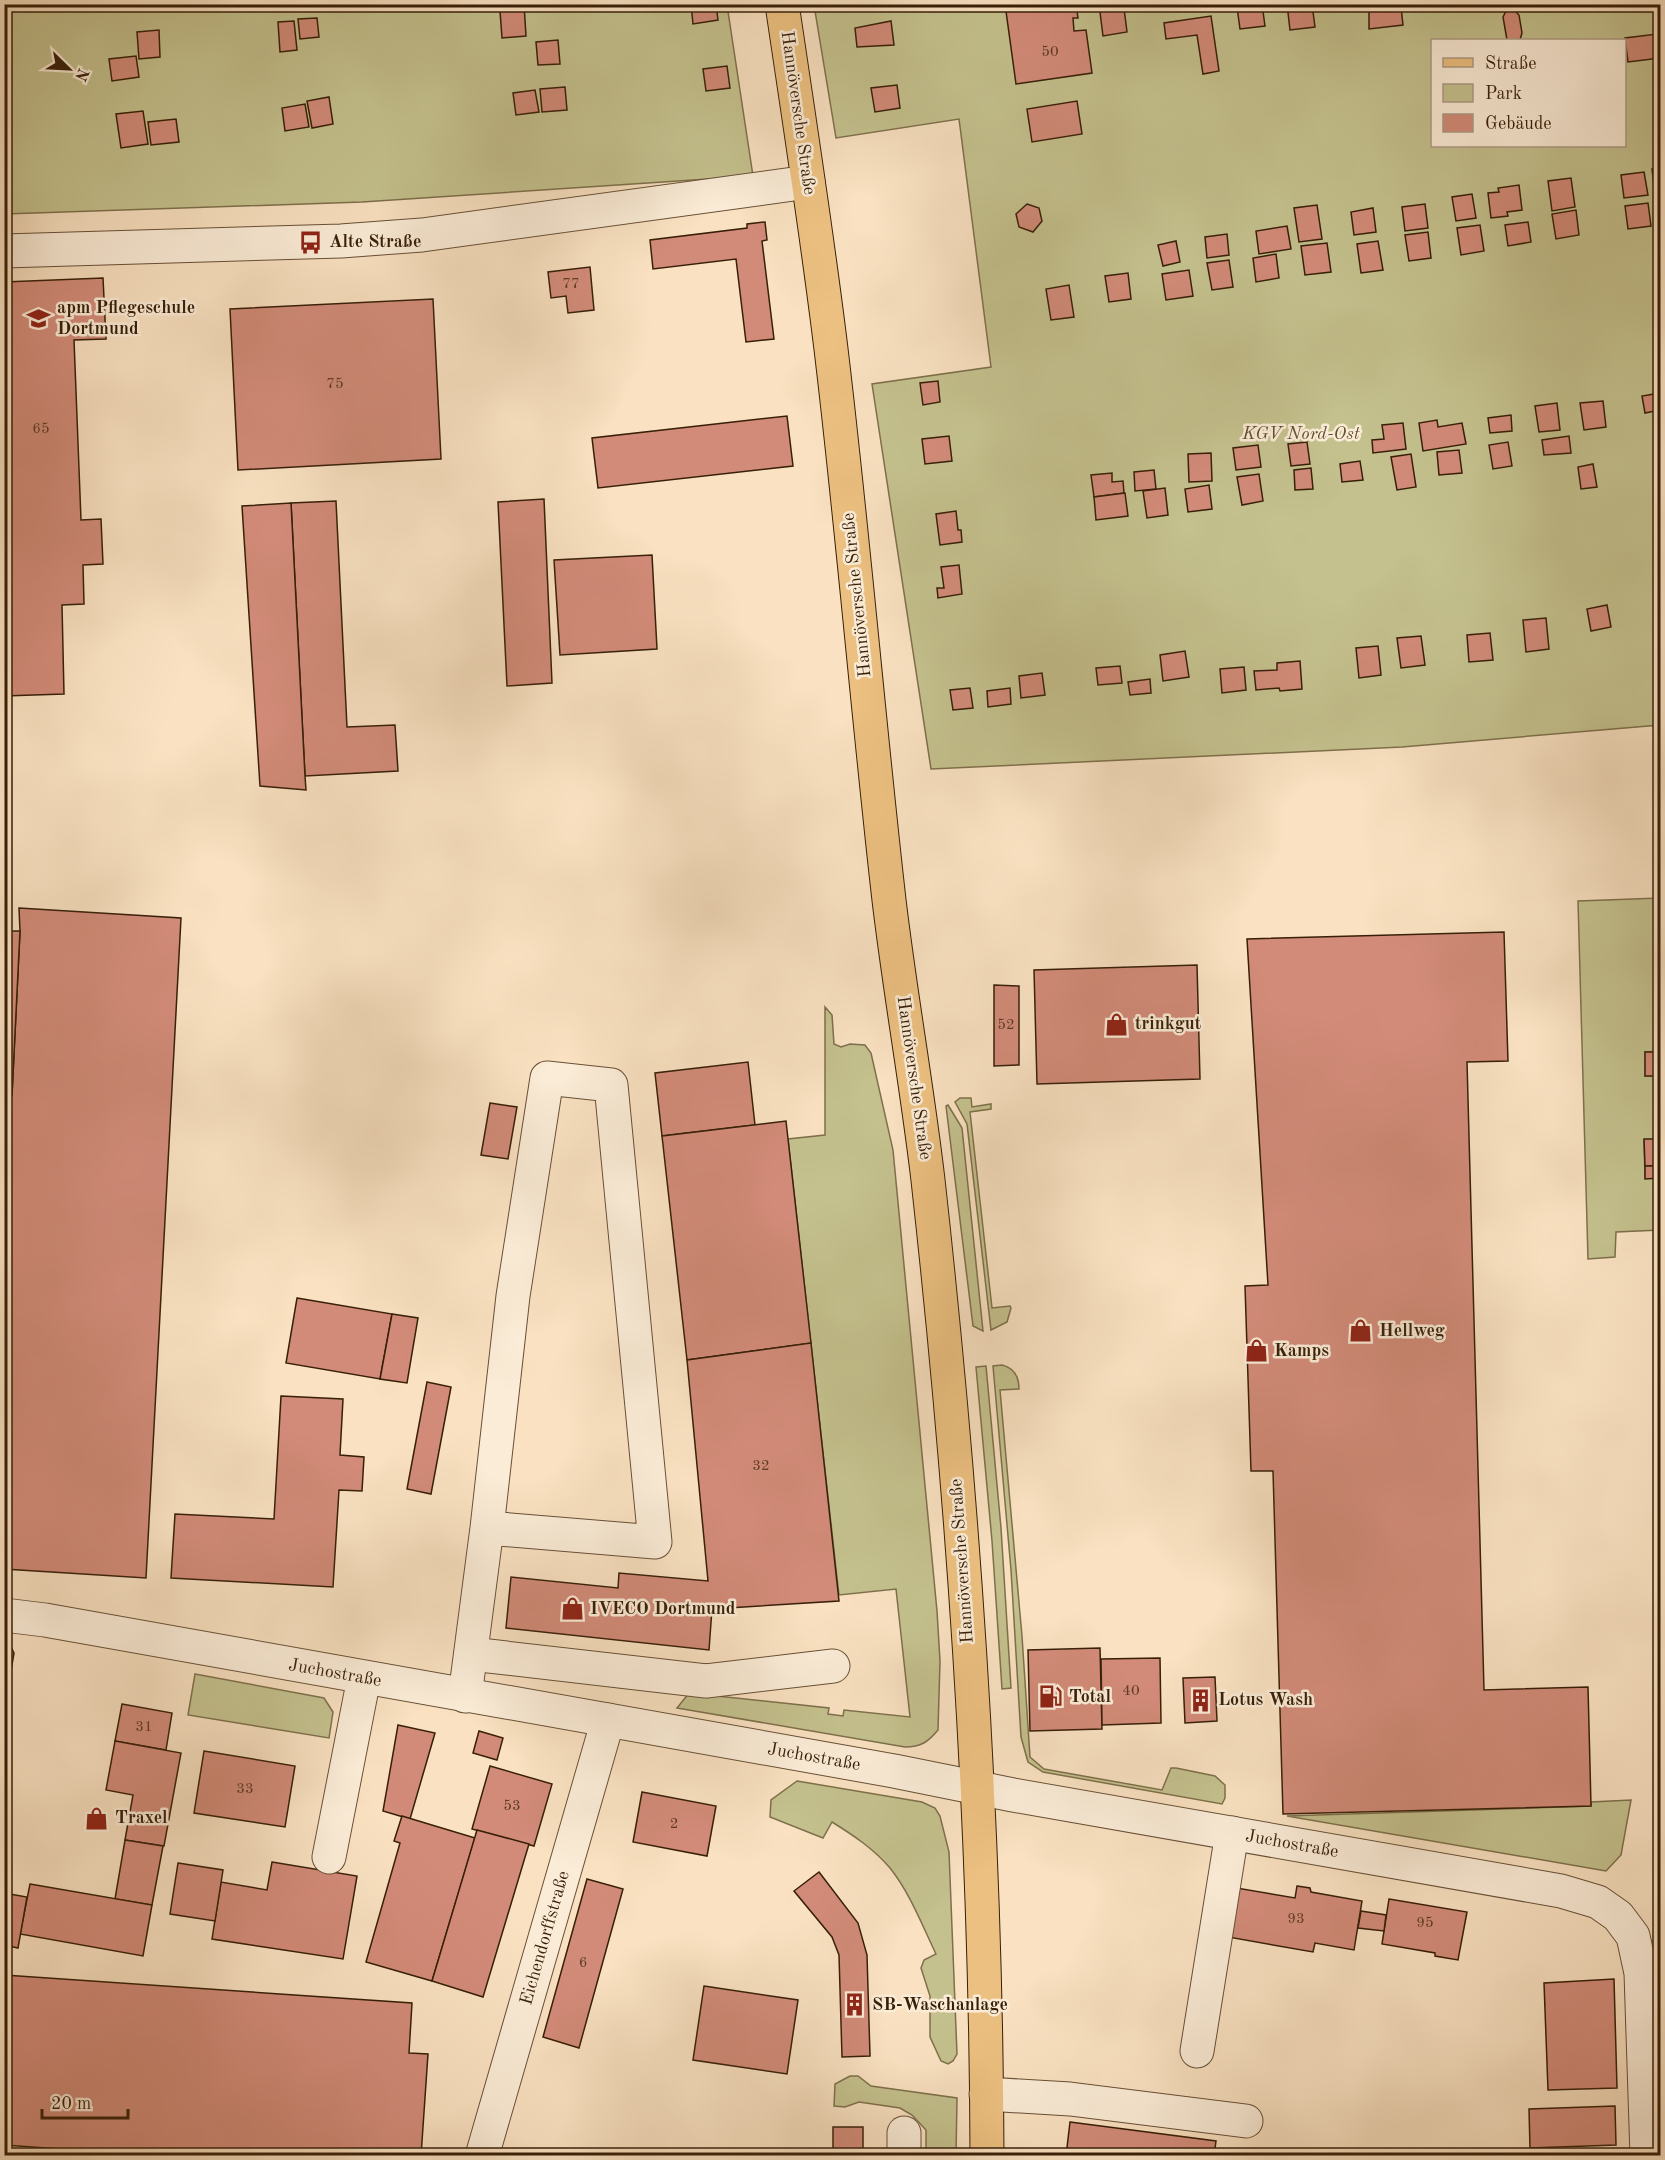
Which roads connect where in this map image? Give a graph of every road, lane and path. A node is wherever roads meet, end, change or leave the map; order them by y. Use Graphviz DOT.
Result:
graph roads {
  1 [pos="782,4"];
  2 [pos="808,182"];
  3 [pos="4,251"];
  4 [pos="487,1528"];
  5 [pos="4,1615"];
  6 [pos="471,1654"];
  7 [pos="833,1666"];
  8 [pos="364,1678"];
  9 [pos="465,1696"];
  10 [pos="608,1720"];
  11 [pos="976,1787"];
  12 [pos="1232,1833"];
  13 [pos="329,1857"];
  14 [pos="1197,2051"];
  15 [pos="986,2094"];
  16 [pos="1246,2121"];
  17 [pos="482,2156"];
  18 [pos="987,2156"];
  19 [pos="1647,2156"];
  1 -- 2 [label="main road, Hannöversche Straße"];
  2 -- 3 [label="street"];
  2 -- 11 [label="main road, Hannöversche Straße"];
  4 -- 4 [label="street"];
  4 -- 6 [label="street"];
  5 -- 8 [label="street, Juchostraße"];
  6 -- 7 [label="street"];
  6 -- 9 [label="street"];
  8 -- 9 [label="street, Juchostraße"];
  8 -- 13 [label="street"];
  9 -- 10 [label="street, Juchostraße"];
  10 -- 11 [label="street, Juchostraße"];
  10 -- 17 [label="street, Eichendorffstraße"];
  11 -- 12 [label="street, Juchostraße"];
  11 -- 15 [label="main road, Hannöversche Straße"];
  12 -- 14 [label="street"];
  12 -- 19 [label="street, Juchostraße"];
  15 -- 16 [label="street"];
  15 -- 18 [label="main road, Hannöversche Straße"];
}
